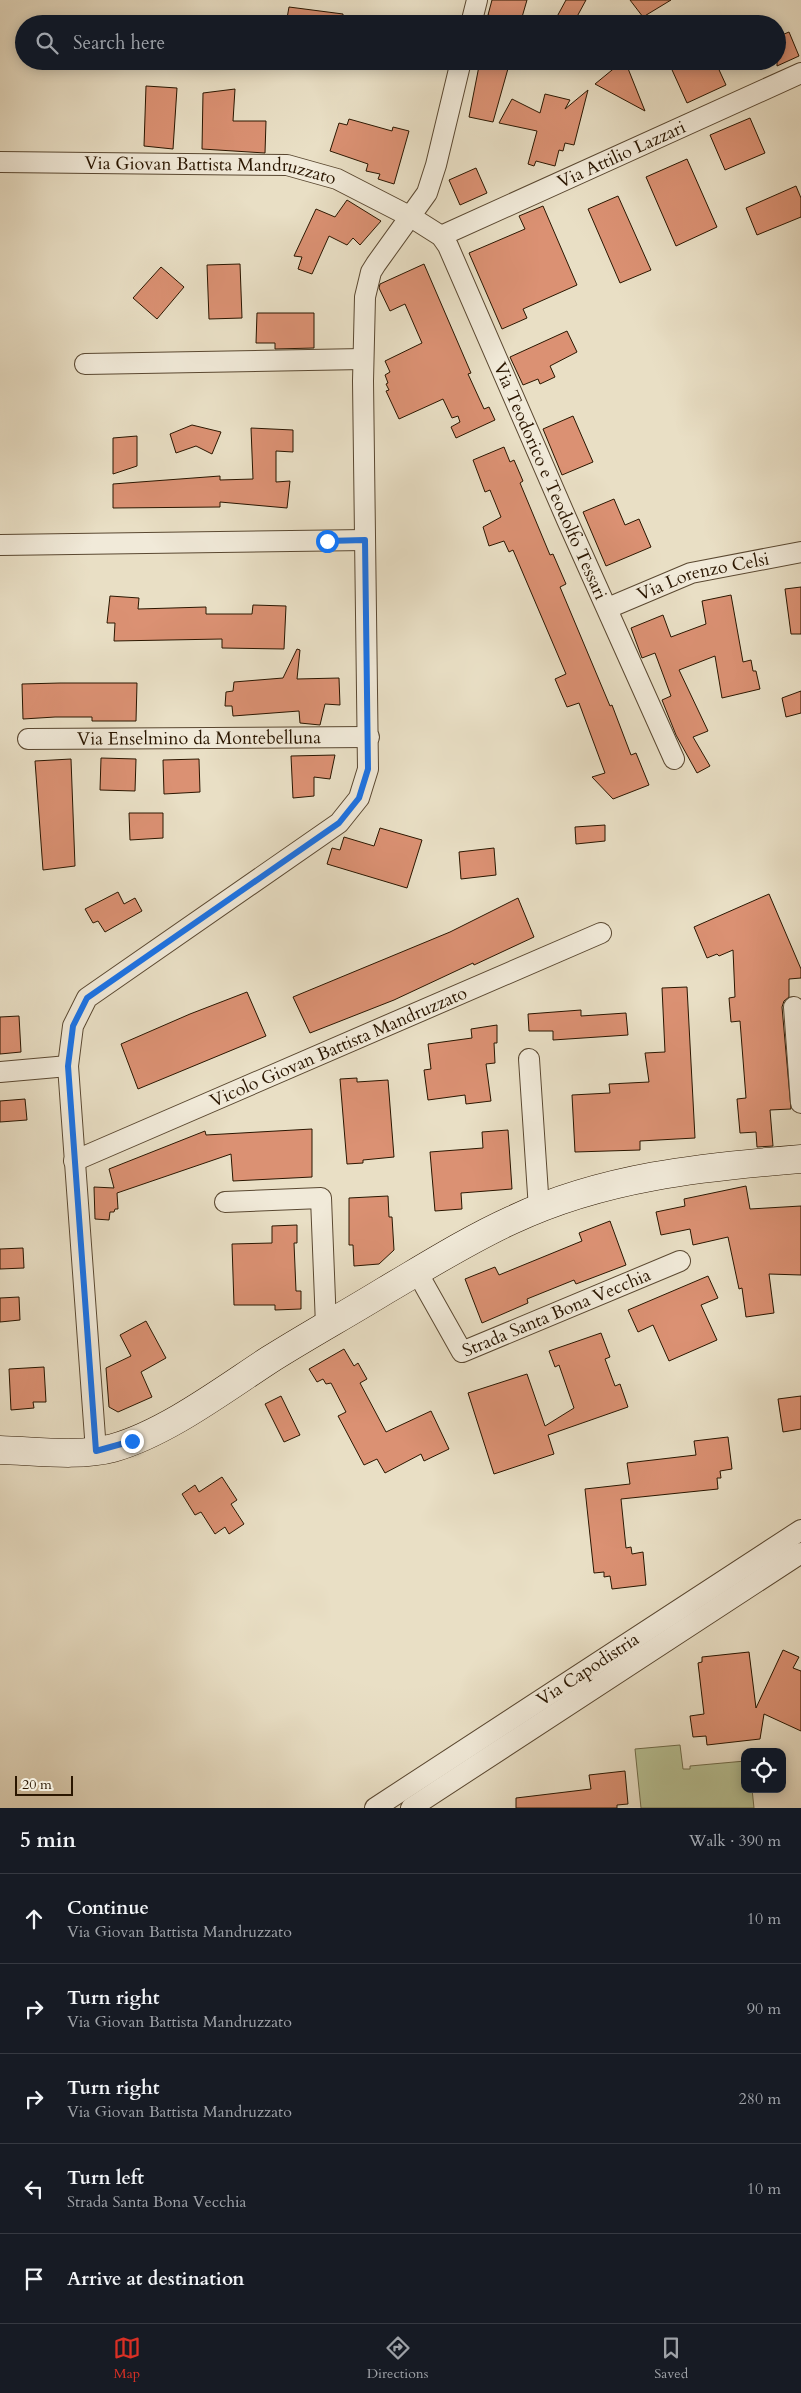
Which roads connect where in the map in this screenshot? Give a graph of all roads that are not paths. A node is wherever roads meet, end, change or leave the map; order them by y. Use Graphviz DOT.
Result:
graph roads {
  1 [pos="476,0"];
  2 [pos="473,15"];
  3 [pos="459,70"];
  4 [pos="801,74"];
  5 [pos="0,162"];
  6 [pos="411,217"];
  7 [pos="441,236"];
  8 [pos="363,359"];
  9 [pos="85,364"];
  10 [pos="365,540"];
  11 [pos="0,545"];
  12 [pos="801,552"];
  13 [pos="608,608"];
  14 [pos="369,736"];
  15 [pos="28,739"];
  16 [pos="674,759"];
  17 [pos="601,933"];
  18 [pos="794,1007"];
  19 [pos="529,1059"];
  20 [pos="68,1066"];
  21 [pos="0,1072"];
  22 [pos="801,1103"];
  23 [pos="801,1159"];
  24 [pos="74,1160"];
  25 [pos="225,1202"];
  26 [pos="539,1209"];
  27 [pos="680,1261"];
  28 [pos="417,1272"];
  29 [pos="326,1325"];
  30 [pos="0,1450"];
  31 [pos="96,1451"];
  32 [pos="801,1530"];
  33 [pos="801,1554"];
  34 [pos="375,1808"];
  35 [pos="412,1808"];
  1 -- 2 [label="street"];
  3 -- 6 [label="street"];
  4 -- 7 [label="street, Via Attilio Lazzari"];
  5 -- 6 [label="street, Via Giovan Battista Mandruzzato"];
  6 -- 7 [label="street, Via Teodorico e Teodolfo Tessari"];
  6 -- 8 [label="street"];
  7 -- 13 [label="street, Via Teodorico e Teodolfo Tessari"];
  8 -- 9 [label="street"];
  8 -- 10 [label="street"];
  10 -- 11 [label="street"];
  10 -- 14 [label="street"];
  12 -- 13 [label="street, Via Lorenzo Celsi"];
  13 -- 16 [label="street, Via Teodorico e Teodolfo Tessari"];
  14 -- 15 [label="street, Via Enselmino da Montebelluna"];
  14 -- 20 [label="street"];
  17 -- 24 [label="street, Vicolo Giovan Battista Mandruzzato"];
  18 -- 22 [label="street"];
  19 -- 26 [label="street"];
  20 -- 21 [label="street"];
  20 -- 24 [label="street"];
  23 -- 26 [label="street"];
  24 -- 31 [label="street"];
  25 -- 29 [label="street"];
  26 -- 28 [label="street"];
  27 -- 28 [label="street, Strada Santa Bona Vecchia"];
  28 -- 29 [label="street"];
  29 -- 31 [label="street"];
  30 -- 31 [label="street"];
  32 -- 34 [label="street, Via Capodistria"];
  33 -- 35 [label="street, Via Capodistria"];
}
